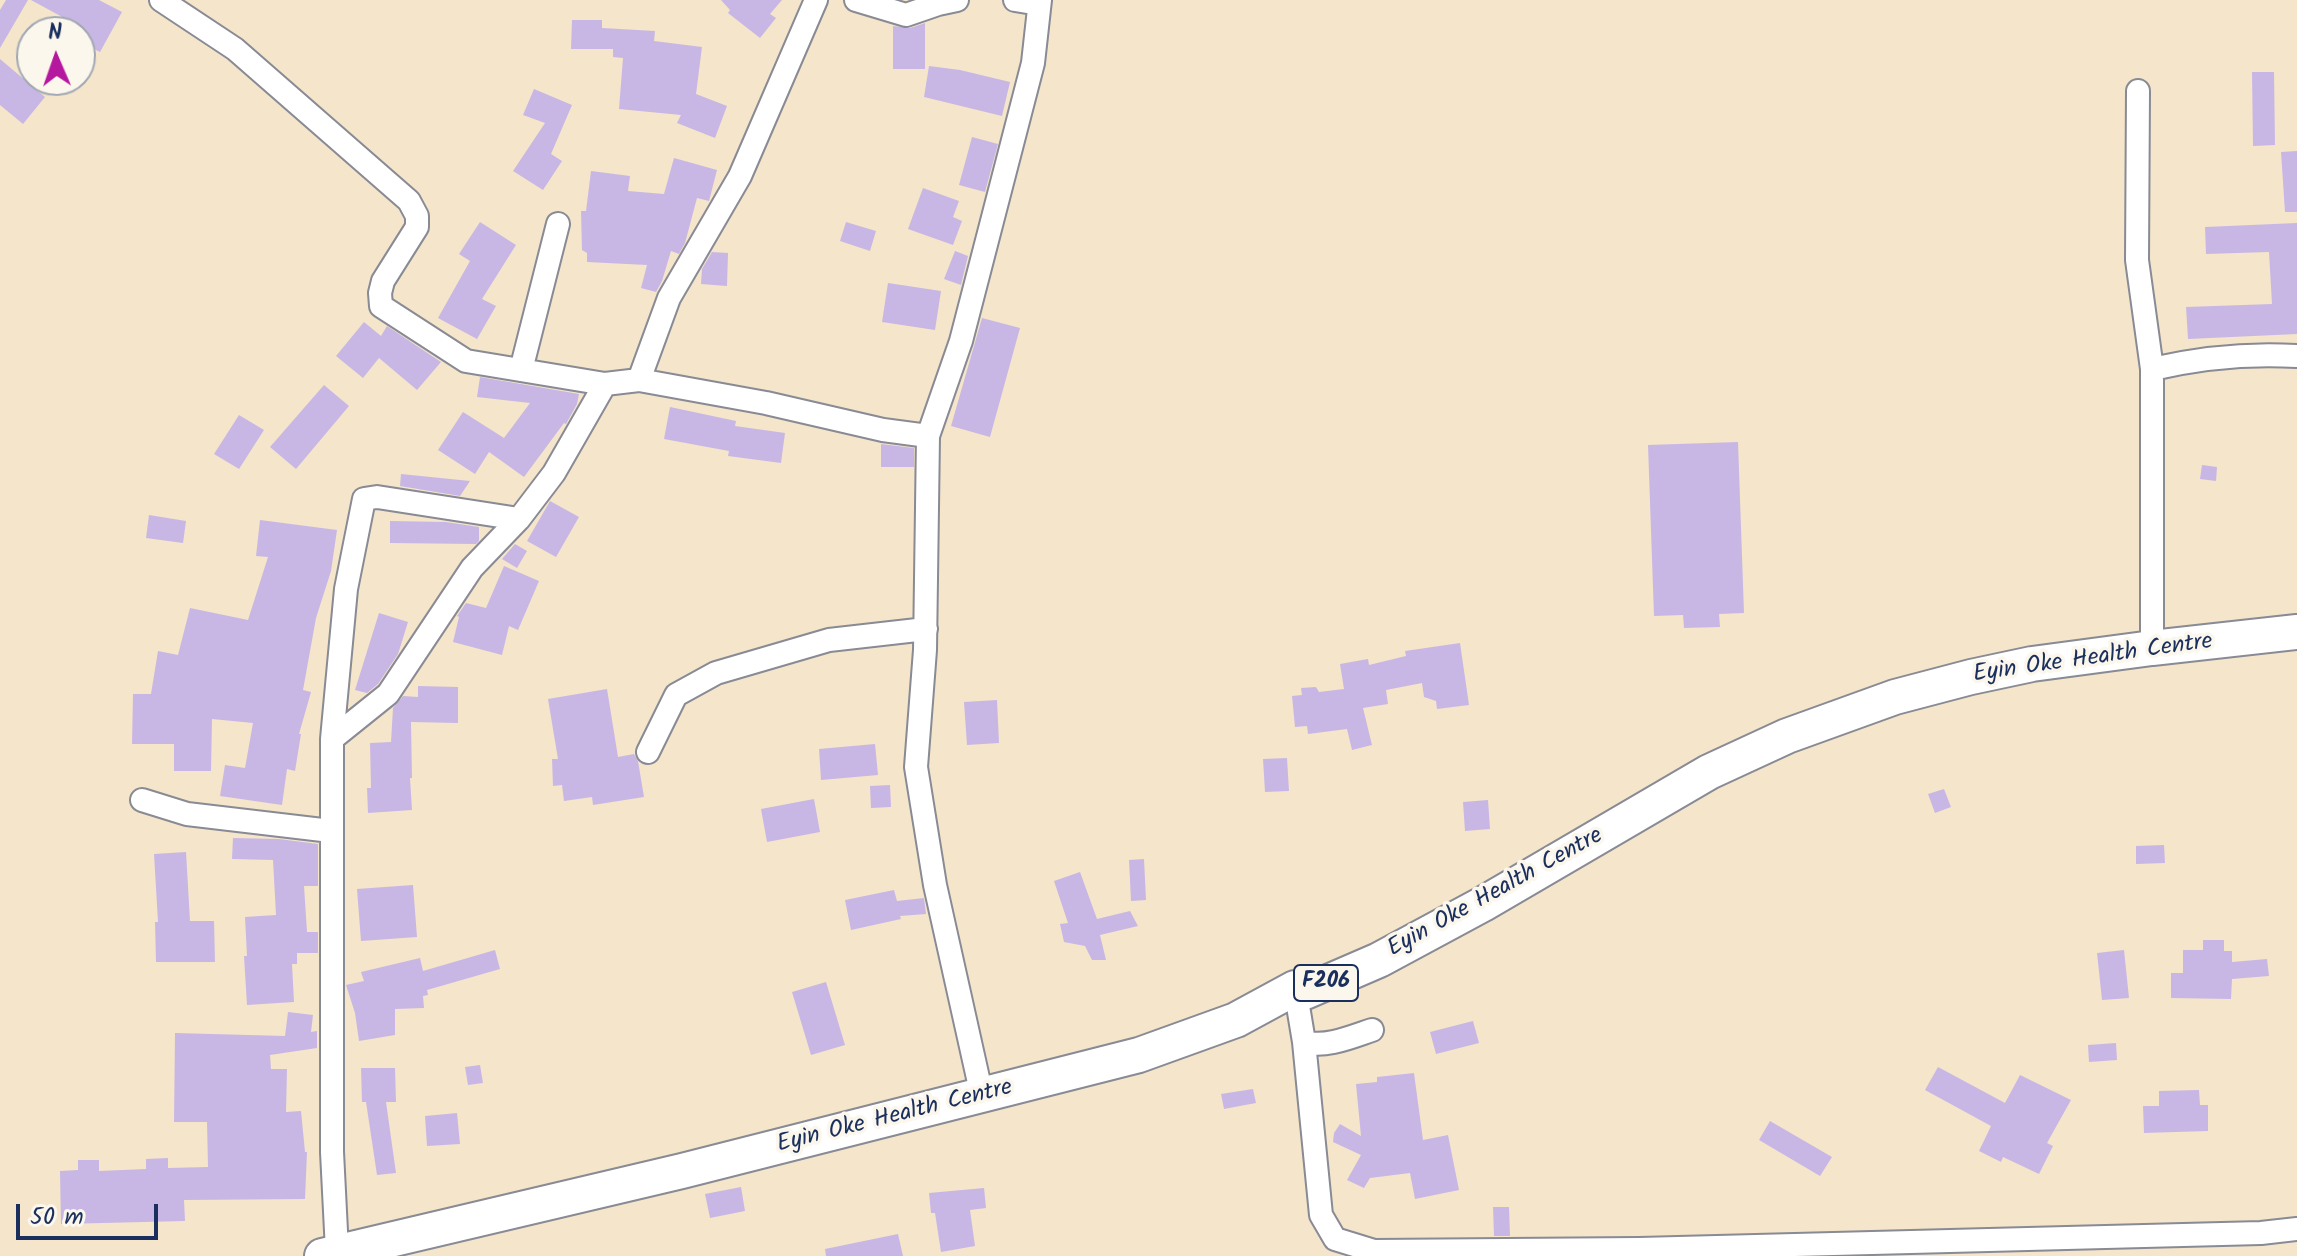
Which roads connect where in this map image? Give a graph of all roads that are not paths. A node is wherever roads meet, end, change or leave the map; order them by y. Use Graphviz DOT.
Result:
graph roads {
  1 [pos="161,0"];
  2 [pos="816,0"];
  3 [pos="856,0"];
  4 [pos="957,0"];
  5 [pos="1015,0"];
  6 [pos="1039,2"];
  7 [pos="2138,91"];
  8 [pos="558,224"];
  9 [pos="2297,356"];
  10 [pos="2152,369"];
  11 [pos="521,370"];
  12 [pos="639,380"];
  13 [pos="605,384"];
  14 [pos="928,436"];
  15 [pos="519,519"];
  16 [pos="926,629"];
  17 [pos="2297,632"];
  18 [pos="2152,648"];
  19 [pos="332,739"];
  20 [pos="648,752"];
  21 [pos="142,800"];
  22 [pos="331,831"];
  23 [pos="1295,988"];
  24 [pos="1372,1030"];
  25 [pos="1304,1042"];
  26 [pos="982,1096"];
  27 [pos="2297,1229"];
  28 [pos="330,1254"];
  1 -- 11 [label="street"];
  2 -- 12 [label="street"];
  3 -- 4 [label="street"];
  5 -- 6 [label="street"];
  6 -- 14 [label="street"];
  7 -- 10 [label="street"];
  8 -- 11 [label="street"];
  9 -- 10 [label="street"];
  10 -- 18 [label="street"];
  11 -- 13 [label="street"];
  12 -- 13 [label="street"];
  12 -- 14 [label="street"];
  13 -- 15 [label="street"];
  14 -- 16 [label="street"];
  15 -- 19 [label="street"];
  15 -- 19 [label="street"];
  16 -- 20 [label="street"];
  16 -- 26 [label="street"];
  17 -- 18 [label="main road, Eyin Oke Health Centre / F206"];
  18 -- 23 [label="main road, Eyin Oke Health Centre / F206"];
  19 -- 22 [label="street"];
  21 -- 22 [label="street"];
  22 -- 28 [label="street"];
  23 -- 25 [label="street"];
  23 -- 26 [label="main road, Eyin Oke Health Centre / F206"];
  24 -- 25 [label="street"];
  25 -- 27 [label="street"];
  26 -- 28 [label="main road, Eyin Oke Health Centre / F206"];
}
